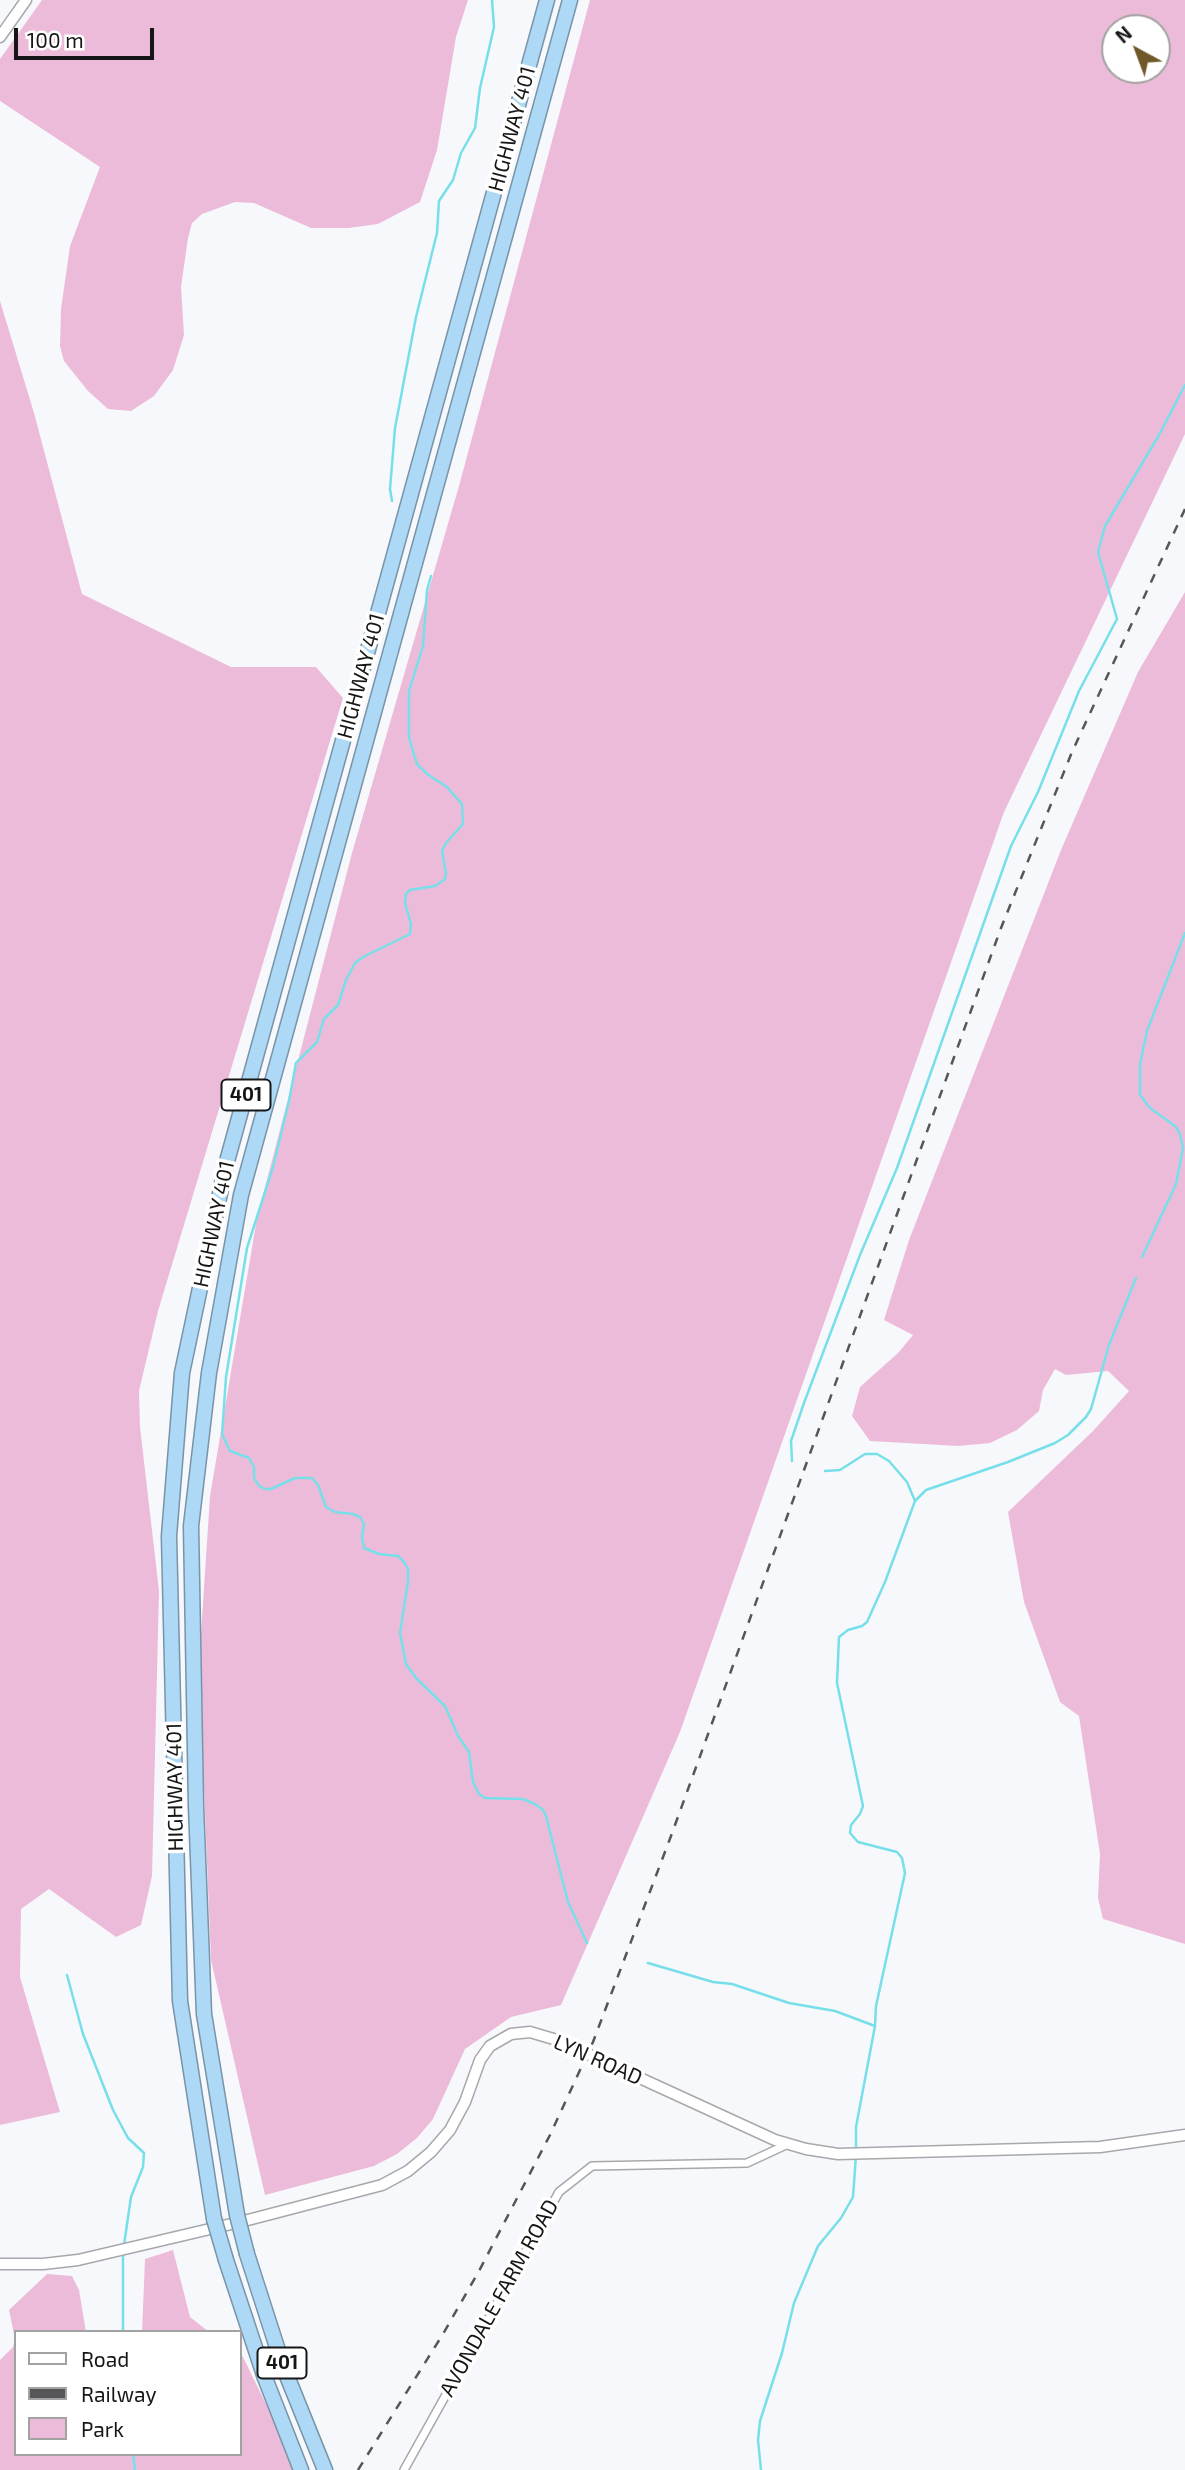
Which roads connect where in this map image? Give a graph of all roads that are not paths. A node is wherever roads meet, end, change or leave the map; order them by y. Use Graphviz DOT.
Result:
graph roads {
  1 [pos="26,0"];
  2 [pos="547,0"];
  3 [pos="570,0"];
  4 [pos="0,37"];
  5 [pos="1185,2135"];
  6 [pos="789,2144"];
  7 [pos="0,2264"];
  8 [pos="302,2470"];
  9 [pos="325,2470"];
  10 [pos="404,2470"];
  1 -- 4 [label="main road"];
  2 -- 8 [label="highway, HIGHWAY 401 / 401, bridge"];
  3 -- 9 [label="highway, HIGHWAY 401 / 401, bridge"];
  5 -- 6 [label="main road, LYN ROAD"];
  6 -- 7 [label="main road, LYN ROAD"];
  6 -- 10 [label="street, AVONDALE FARM ROAD"];
}
